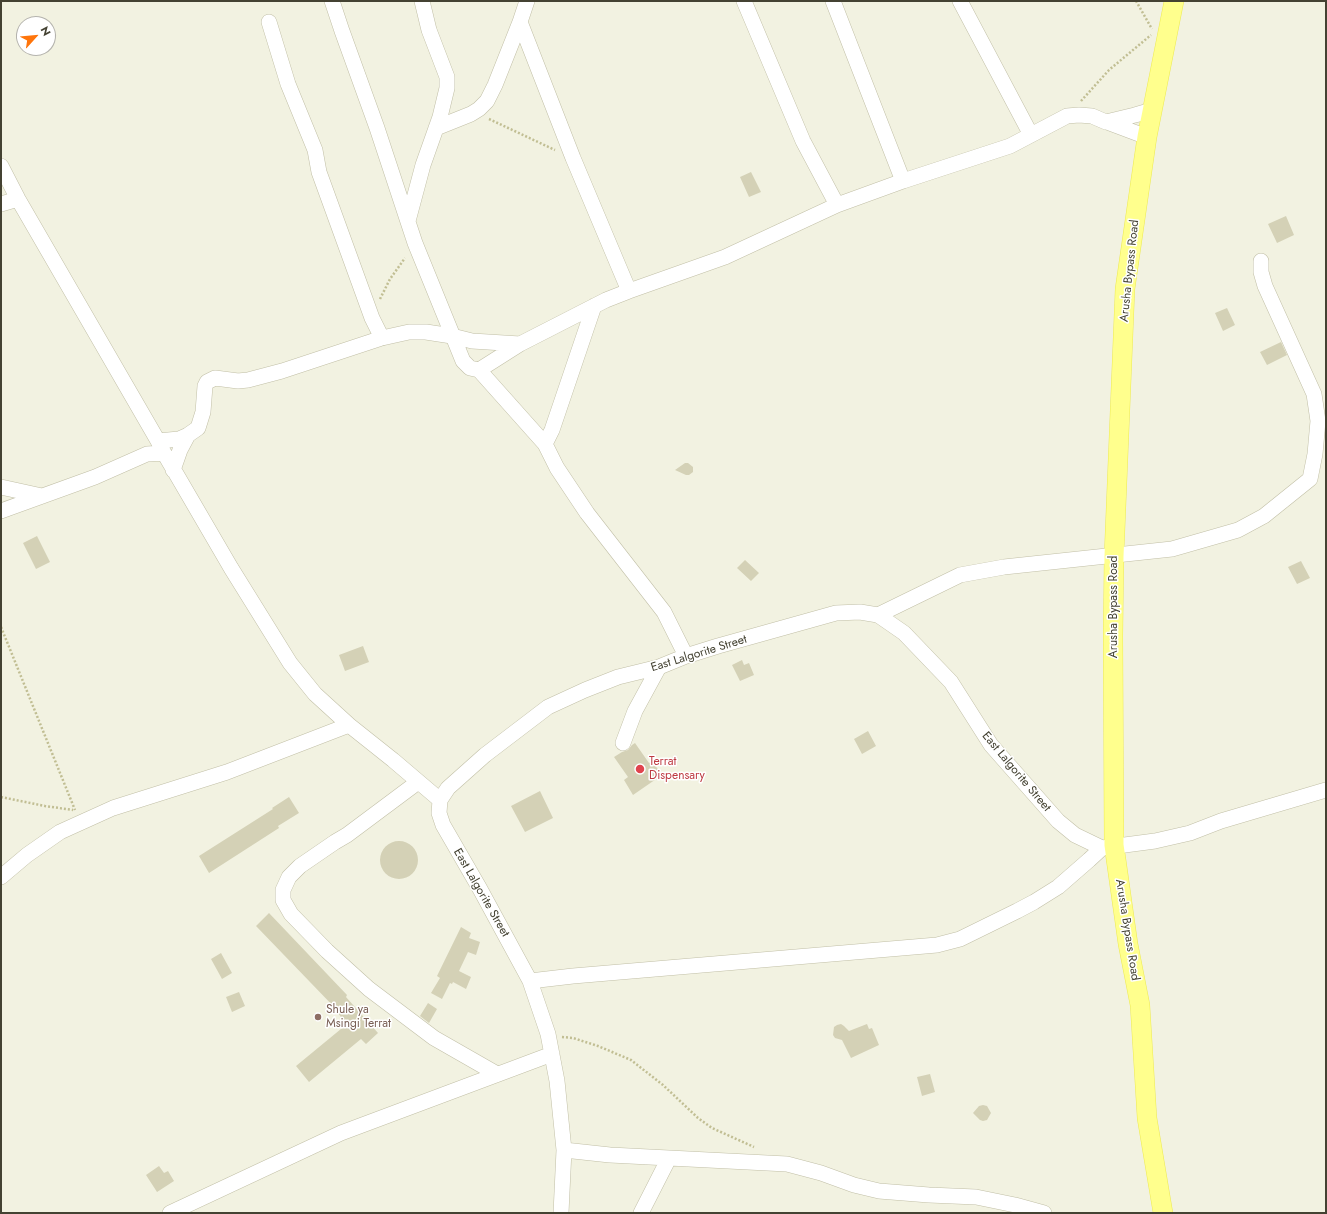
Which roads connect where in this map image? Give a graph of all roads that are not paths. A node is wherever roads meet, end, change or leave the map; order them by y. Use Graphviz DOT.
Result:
graph roads {
  1 [pos="332,1"];
  2 [pos="422,1"];
  3 [pos="527,1"];
  4 [pos="744,1"];
  5 [pos="833,1"];
  6 [pos="960,1"];
  7 [pos="1172,10"];
  8 [pos="269,22"];
  9 [pos="520,22"];
  10 [pos="447,88"];
  11 [pos="1152,110"];
  12 [pos="469,114"];
  13 [pos="1106,122"];
  14 [pos="436,128"];
  15 [pos="1031,135"];
  16 [pos="1147,137"];
  17 [pos="1,166"];
  18 [pos="903,181"];
  19 [pos="18,199"];
  20 [pos="1,204"];
  21 [pos="837,205"];
  22 [pos="408,221"];
  23 [pos="1261,261"];
  24 [pos="629,291"];
  25 [pos="594,306"];
  26 [pos="452,336"];
  27 [pos="382,338"];
  28 [pos="520,344"];
  29 [pos="479,370"];
  30 [pos="188,435"];
  31 [pos="545,444"];
  32 [pos="161,447"];
  33 [pos="173,470"];
  34 [pos="1,487"];
  35 [pos="42,496"];
  36 [pos="1,511"];
  37 [pos="1114,556"];
  38 [pos="878,615"];
  39 [pos="686,656"];
  40 [pos="659,667"];
  41 [pos="349,725"];
  42 [pos="623,743"];
  43 [pos="418,782"];
  44 [pos="1325,792"];
  45 [pos="440,800"];
  46 [pos="1108,846"];
  47 [pos="1,877"];
  48 [pos="530,981"];
  49 [pos="552,1054"];
  50 [pos="497,1074"];
  51 [pos="564,1150"];
  52 [pos="668,1158"];
  53 [pos="170,1213"];
  54 [pos="560,1213"];
  55 [pos="641,1213"];
  56 [pos="1044,1213"];
  57 [pos="1163,1213"];
  1 -- 22 [label="street"];
  2 -- 10 [label="street"];
  3 -- 9 [label="street"];
  4 -- 21 [label="street"];
  5 -- 18 [label="street"];
  6 -- 15 [label="street"];
  7 -- 11 [label="main road, Arusha Bypass Road"];
  8 -- 27 [label="street"];
  9 -- 12 [label="street"];
  9 -- 24 [label="street"];
  10 -- 12 [label="street"];
  10 -- 14 [label="street"];
  11 -- 13 [label="street"];
  11 -- 16 [label="main road, Arusha Bypass Road"];
  12 -- 14 [label="street"];
  13 -- 15 [label="street"];
  13 -- 16 [label="street"];
  14 -- 22 [label="street"];
  15 -- 18 [label="street"];
  16 -- 37 [label="main road, Arusha Bypass Road"];
  17 -- 19 [label="street"];
  18 -- 21 [label="street"];
  19 -- 20 [label="street"];
  19 -- 32 [label="street"];
  21 -- 24 [label="street"];
  22 -- 26 [label="street"];
  23 -- 37 [label="street"];
  24 -- 25 [label="street"];
  25 -- 28 [label="street"];
  25 -- 31 [label="street"];
  26 -- 27 [label="street"];
  26 -- 28 [label="street"];
  26 -- 29 [label="street"];
  27 -- 30 [label="street"];
  28 -- 29 [label="street"];
  29 -- 31 [label="street"];
  30 -- 32 [label="street"];
  30 -- 33 [label="street"];
  31 -- 39 [label="street"];
  32 -- 33 [label="street"];
  32 -- 35 [label="street"];
  33 -- 41 [label="street"];
  34 -- 35 [label="street"];
  35 -- 36 [label="street"];
  37 -- 38 [label="street"];
  37 -- 46 [label="main road, Arusha Bypass Road"];
  38 -- 39 [label="street, East Lalgorite Street"];
  38 -- 46 [label="street, East Lalgorite Street"];
  39 -- 40 [label="street, East Lalgorite Street"];
  40 -- 42 [label="street"];
  40 -- 45 [label="street, East Lalgorite Street"];
  41 -- 43 [label="street"];
  41 -- 47 [label="street"];
  43 -- 45 [label="street"];
  43 -- 50 [label="street"];
  44 -- 46 [label="street"];
  45 -- 48 [label="street, East Lalgorite Street"];
  46 -- 48 [label="street"];
  46 -- 57 [label="main road, Arusha Bypass Road"];
  48 -- 49 [label="street, East Lalgorite Street"];
  49 -- 50 [label="street"];
  49 -- 51 [label="street, East Lalgorite Street"];
  50 -- 53 [label="street"];
  51 -- 52 [label="street"];
  51 -- 54 [label="street, East Lalgorite Street"];
  52 -- 55 [label="street"];
  52 -- 56 [label="street"];
}
